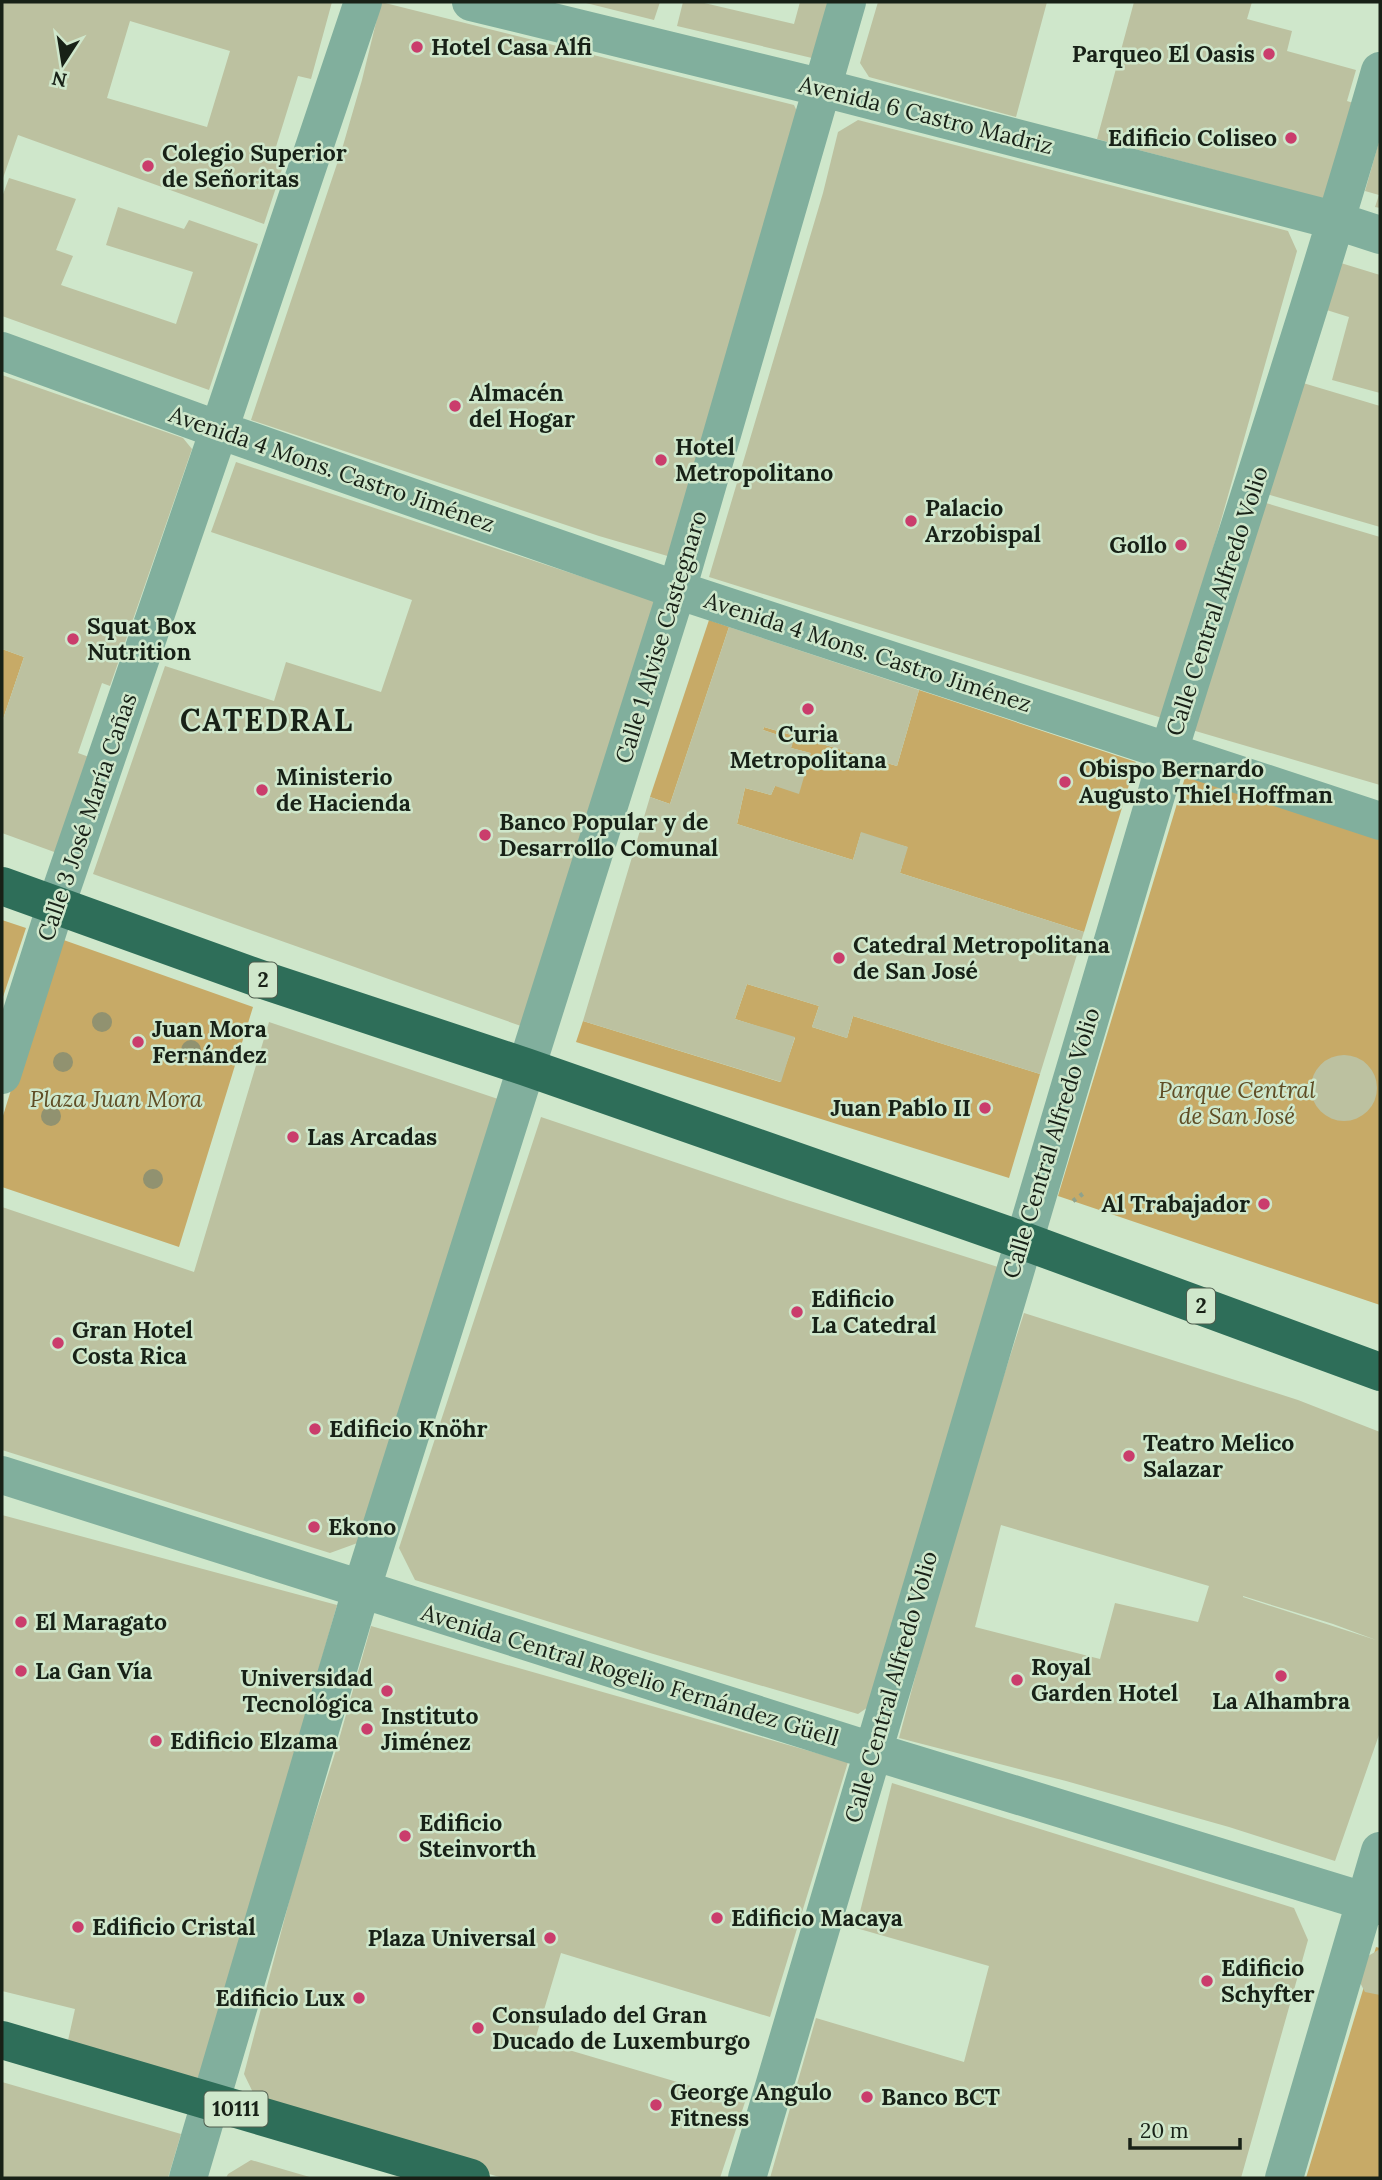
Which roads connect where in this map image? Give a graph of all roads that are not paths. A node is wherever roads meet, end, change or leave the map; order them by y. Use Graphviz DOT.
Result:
graph roads {
  1 [pos="363,2"];
  2 [pos="471,2"];
  3 [pos="847,2"];
  4 [pos="1380,71"];
  5 [pos="823,88"];
  6 [pos="1337,221"];
  7 [pos="1380,235"];
  8 [pos="2,351"];
  9 [pos="219,430"];
  10 [pos="677,590"];
  11 [pos="1170,751"];
  12 [pos="1380,821"];
  13 [pos="2,886"];
  14 [pos="56,905"];
  15 [pos="526,1068"];
  16 [pos="2,1076"];
  17 [pos="1021,1240"];
  18 [pos="1380,1372"];
  19 [pos="2,1475"];
  20 [pos="362,1591"];
  21 [pos="872,1751"];
  22 [pos="1380,1851"];
  23 [pos="1373,1904"];
  24 [pos="2,2040"];
  25 [pos="212,2102"];
  26 [pos="188,2178"];
  27 [pos="471,2178"];
  28 [pos="747,2178"];
  29 [pos="1284,2178"];
  1 -- 9 [label="street, Calle 3 José María Cañas"];
  2 -- 5 [label="street, Avenida 6 Castro Madriz"];
  3 -- 5 [label="street, Calle 1 Alvise Castegnaro"];
  4 -- 6 [label="street, Calle Central Alfredo Volio"];
  5 -- 6 [label="street, Avenida 6 Castro Madriz"];
  5 -- 10 [label="street, Calle 1 Alvise Castegnaro"];
  6 -- 7 [label="street, Avenida 6 Castro Madriz"];
  6 -- 11 [label="street, Calle Central Alfredo Volio"];
  8 -- 9 [label="street, Avenida 4 Mons. Castro Jiménez"];
  9 -- 10 [label="street, Avenida 4 Mons. Castro Jiménez"];
  9 -- 14 [label="street, Calle 3 José María Cañas"];
  10 -- 11 [label="street, Avenida 4 Mons. Castro Jiménez"];
  10 -- 15 [label="street, Calle 1 Alvise Castegnaro"];
  11 -- 12 [label="street, Avenida 4 Mons. Castro Jiménez"];
  11 -- 17 [label="street, Calle Central Alfredo Volio"];
  13 -- 14 [label="highway, 2"];
  14 -- 15 [label="highway, 2"];
  14 -- 16 [label="street, Calle 3 José María Cañas"];
  15 -- 17 [label="highway, 2"];
  15 -- 20 [label="street, Calle 1 Alvise Castegnaro"];
  17 -- 18 [label="highway, 2"];
  17 -- 21 [label="street, Calle Central Alfredo Volio"];
  19 -- 20 [label="street, Avenida Central Rogelio Fernández Güell"];
  20 -- 21 [label="street, Avenida Central Rogelio Fernández Güell"];
  20 -- 25 [label="street, Calle 1 Alvise Castegnaro"];
  21 -- 23 [label="street, Avenida Central Rogelio Fernández Güell"];
  21 -- 28 [label="street, Calle Central Alfredo Volio"];
  22 -- 23 [label="street"];
  23 -- 29 [label="street"];
  24 -- 25 [label="highway, 10111"];
  25 -- 26 [label="street, Calle 1 Alvise Castegnaro"];
  25 -- 27 [label="highway, 10111"];
}
